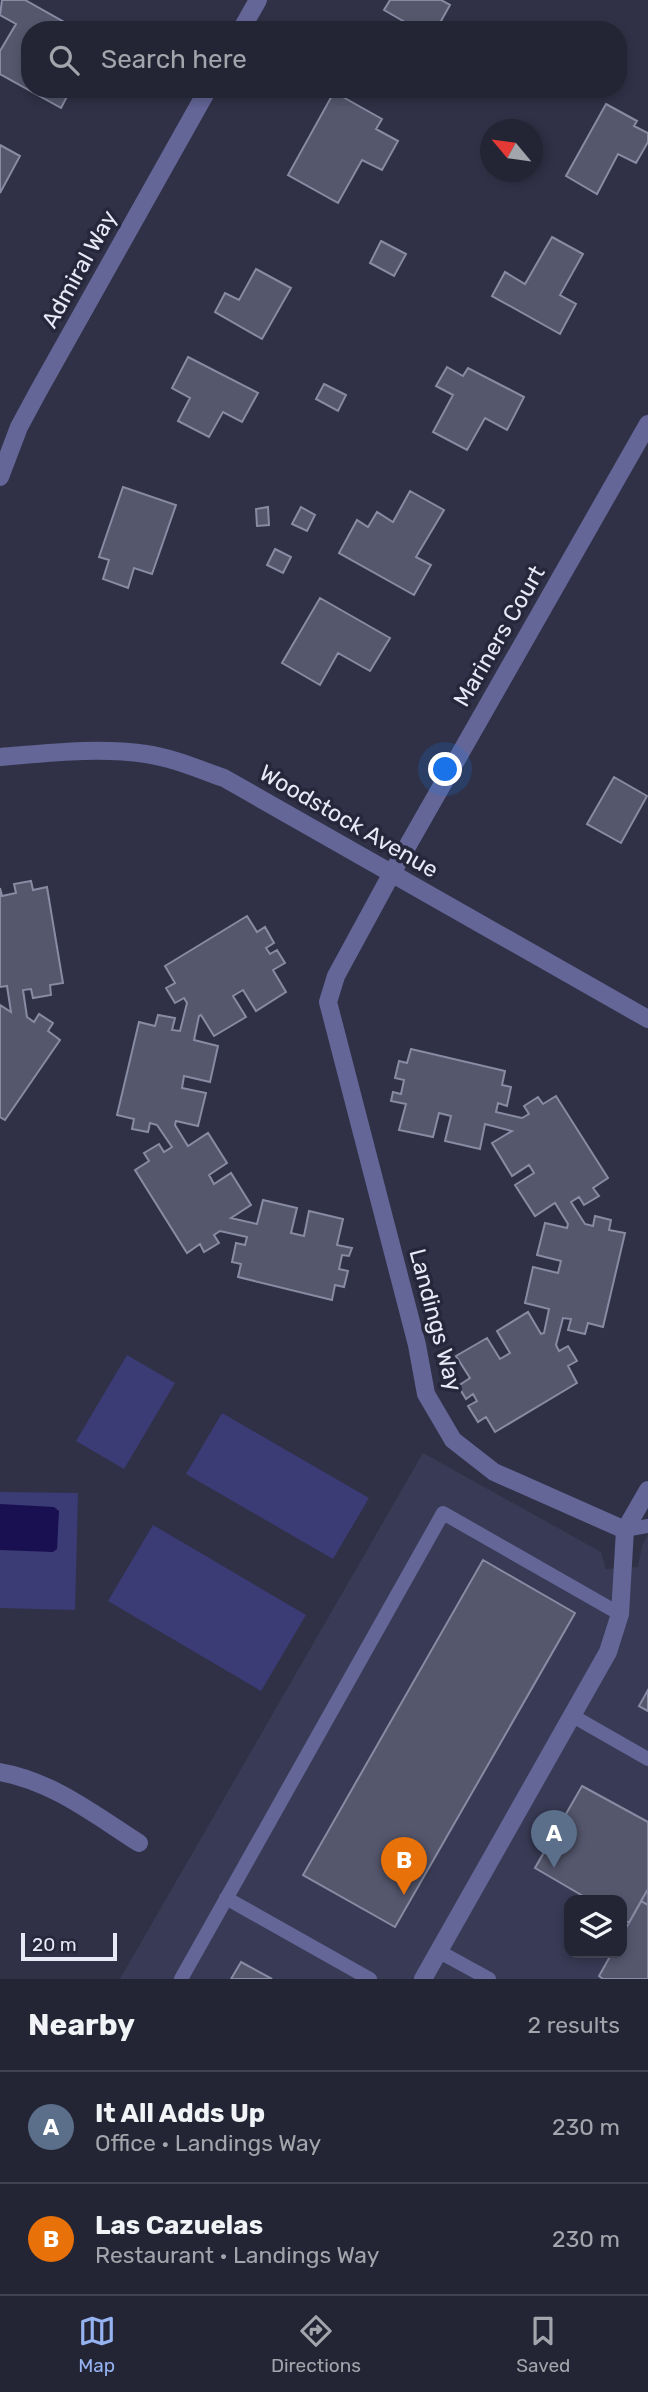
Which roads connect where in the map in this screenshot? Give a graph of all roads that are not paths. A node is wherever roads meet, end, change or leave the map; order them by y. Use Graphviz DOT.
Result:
graph roads {
  1 [pos="258,0"];
  2 [pos="247,21"];
  3 [pos="203,98"];
  4 [pos="648,424"];
  5 [pos="0,477"];
  6 [pos="0,757"];
  7 [pos="392,873"];
  8 [pos="648,1019"];
  9 [pos="648,1490"];
  10 [pos="648,1526"];
  11 [pos="625,1530"];
  12 [pos="620,1614"];
  13 [pos="571,1714"];
  14 [pos="648,1759"];
  15 [pos="0,1772"];
  16 [pos="139,1843"];
  17 [pos="226,1898"];
  18 [pos="438,1951"];
  19 [pos="181,1979"];
  20 [pos="370,1979"];
  21 [pos="423,1979"];
  22 [pos="489,1979"];
  1 -- 2 [label="street"];
  3 -- 5 [label="street, Admiral Way"];
  4 -- 7 [label="street, Mariners Court"];
  6 -- 7 [label="street, Woodstock Avenue"];
  7 -- 8 [label="street, Woodstock Avenue"];
  7 -- 11 [label="street, Landings Way"];
  9 -- 11 [label="street"];
  10 -- 11 [label="lane"];
  11 -- 12 [label="street"];
  12 -- 13 [label="street"];
  12 -- 17 [label="lane"];
  13 -- 14 [label="lane"];
  13 -- 18 [label="street"];
  15 -- 16 [label="street"];
  17 -- 19 [label="lane"];
  17 -- 20 [label="lane"];
  18 -- 21 [label="street"];
  18 -- 22 [label="lane"];
}
